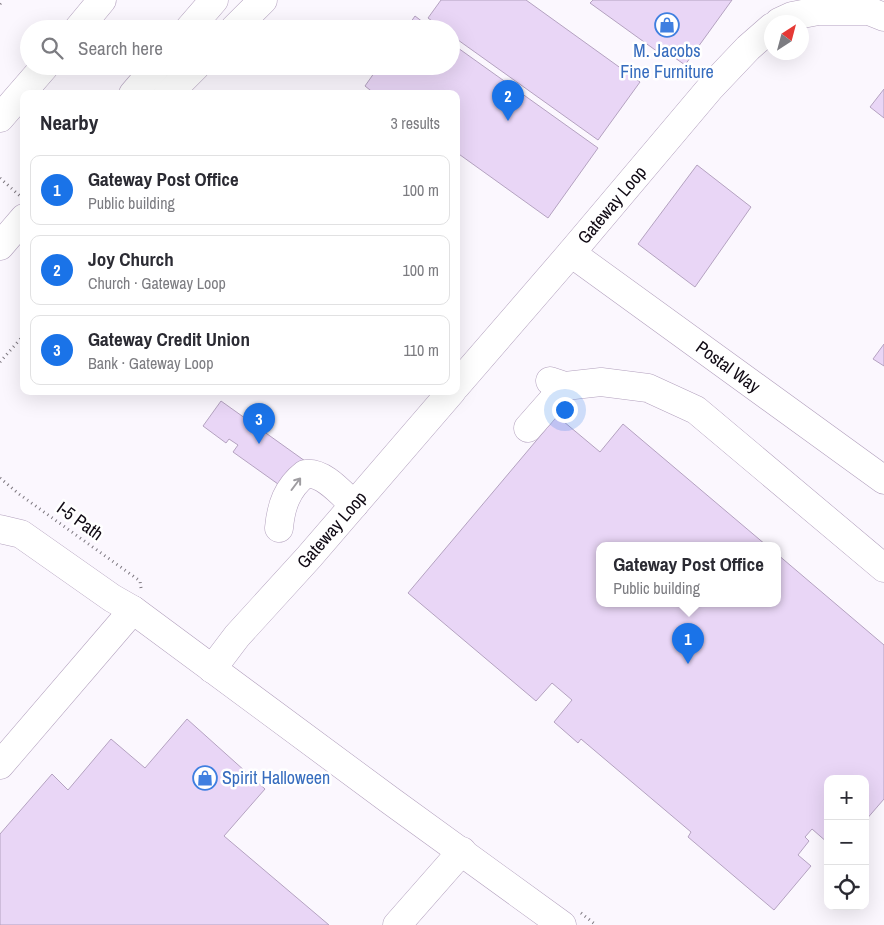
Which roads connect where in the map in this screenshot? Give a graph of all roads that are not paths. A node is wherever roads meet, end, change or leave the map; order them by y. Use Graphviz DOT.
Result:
graph roads {
  1 [pos="102,0"];
  2 [pos="214,0"];
  3 [pos="263,0"];
  4 [pos="797,15"];
  5 [pos="884,17"];
  6 [pos="85,20"];
  7 [pos="197,20"];
  8 [pos="243,20"];
  9 [pos="764,34"];
  10 [pos="37,75"];
  11 [pos="149,75"];
  12 [pos="187,75"];
  13 [pos="24,90"];
  14 [pos="136,90"];
  15 [pos="172,90"];
  16 [pos="20,95"];
  17 [pos="0,118"];
  18 [pos="20,219"];
  19 [pos="0,246"];
  20 [pos="572,253"];
  21 [pos="460,381"];
  22 [pos="449,395"];
  23 [pos="528,428"];
  24 [pos="884,480"];
  25 [pos="354,505"];
  26 [pos="279,528"];
  27 [pos="0,529"];
  28 [pos="884,568"];
  29 [pos="137,598"];
  30 [pos="212,670"];
  31 [pos="0,765"];
  32 [pos="462,851"];
  33 [pos="397,925"];
  34 [pos="562,925"];
  1 -- 6 [label="main road"];
  2 -- 7 [label="main road"];
  3 -- 8 [label="main road"];
  4 -- 5 [label="main road"];
  9 -- 20 [label="main road, Gateway Loop"];
  10 -- 13 [label="main road"];
  11 -- 14 [label="main road"];
  12 -- 15 [label="main road"];
  16 -- 17 [label="main road"];
  18 -- 19 [label="main road"];
  20 -- 21 [label="main road, Gateway Loop"];
  20 -- 24 [label="main road, Postal Way"];
  22 -- 25 [label="main road, Gateway Loop"];
  23 -- 28 [label="main road"];
  26 -- 25 [label="main road, one-way"];
  25 -- 30 [label="main road, Gateway Loop"];
  27 -- 29 [label="main road"];
  29 -- 30 [label="main road"];
  29 -- 31 [label="main road"];
  30 -- 32 [label="main road"];
  32 -- 33 [label="main road"];
  32 -- 34 [label="main road"];
}
